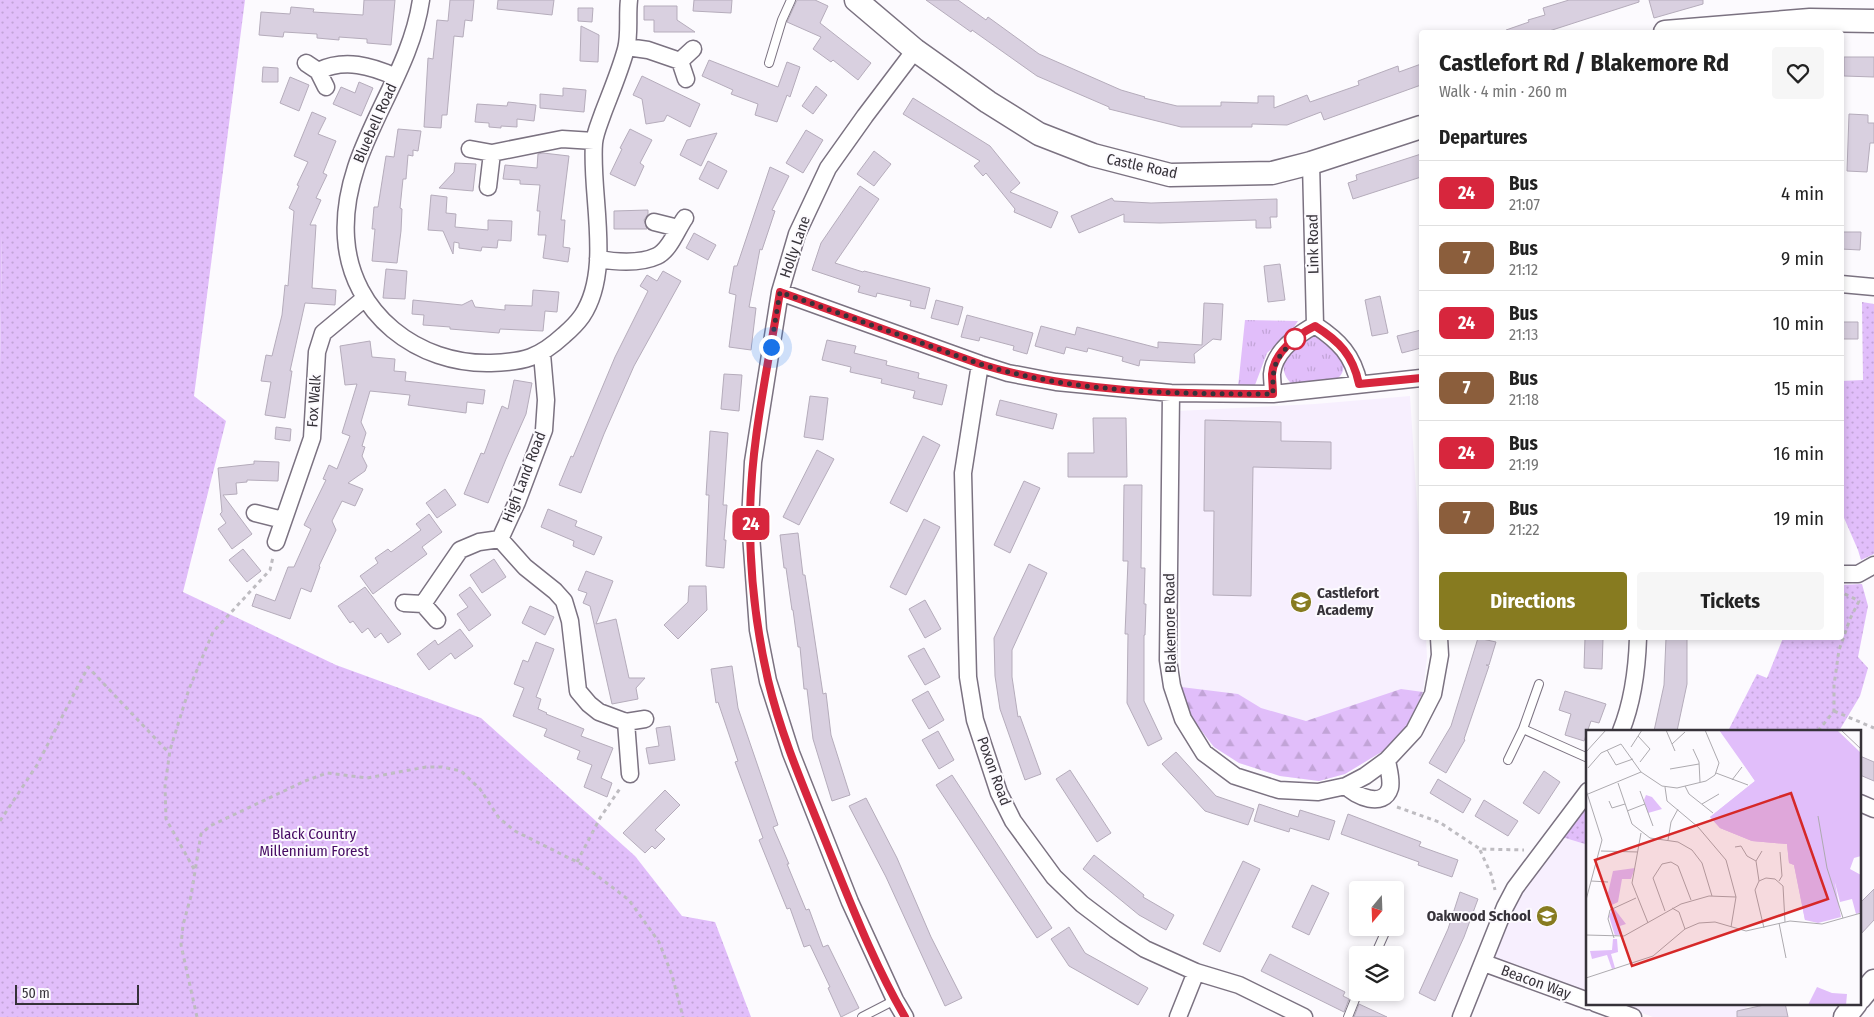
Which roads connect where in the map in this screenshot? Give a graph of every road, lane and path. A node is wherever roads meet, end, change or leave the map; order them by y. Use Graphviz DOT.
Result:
graph roads {
  1 [pos="421,0"];
  2 [pos="629,0"];
  3 [pos="792,0"];
  4 [pos="856,0"];
  5 [pos="1874,21"];
  6 [pos="1809,26"];
  7 [pos="1713,30"];
  8 [pos="627,47"];
  9 [pos="693,49"];
  10 [pos="915,50"];
  11 [pos="680,61"];
  12 [pos="769,63"];
  13 [pos="396,77"];
  14 [pos="686,79"];
  15 [pos="326,87"];
  16 [pos="1419,128"];
  17 [pos="594,141"];
  18 [pos="470,149"];
  19 [pos="492,153"];
  20 [pos="1311,163"];
  21 [pos="488,187"];
  22 [pos="654,222"];
  23 [pos="598,259"];
  24 [pos="1844,284"];
  25 [pos="1874,287"];
  26 [pos="780,292"];
  27 [pos="365,298"];
  28 [pos="1315,326"];
  29 [pos="542,354"];
  30 [pos="980,364"];
  31 [pos="1419,378"];
  32 [pos="1359,384"];
  33 [pos="1171,393"];
  34 [pos="1273,394"];
  35 [pos="255,513"];
  36 [pos="283,520"];
  37 [pos="500,539"];
  38 [pos="276,542"];
  39 [pos="1874,565"];
  40 [pos="1844,574"];
  41 [pos="1844,594"];
  42 [pos="404,603"];
  43 [pos="424,604"];
  44 [pos="437,620"];
  45 [pos="1844,636"];
  46 [pos="1439,640"];
  47 [pos="1638,640"];
  48 [pos="1843,640"];
  49 [pos="1539,684"];
  50 [pos="1834,711"];
  51 [pos="645,719"];
  52 [pos="626,722"];
  53 [pos="1874,728"];
  54 [pos="1523,729"];
  55 [pos="1621,730"];
  56 [pos="1819,730"];
  57 [pos="170,754"];
  58 [pos="1586,757"];
  59 [pos="1387,760"];
  60 [pos="1508,760"];
  61 [pos="630,774"];
  62 [pos="1346,786"];
  63 [pos="1586,794"];
  64 [pos="1381,798"];
  65 [pos="0,821"];
  66 [pos="1480,849"];
  67 [pos="1538,856"];
  68 [pos="577,862"];
  69 [pos="194,870"];
  70 [pos="1505,908"];
  71 [pos="1484,963"];
  72 [pos="1196,972"];
  73 [pos="1874,982"];
  74 [pos="1862,996"];
  75 [pos="895,1000"];
  76 [pos="1586,1000"];
  77 [pos="1354,1001"];
  78 [pos="1598,1004"];
  79 [pos="1855,1004"];
  80 [pos="197,1017"];
  81 [pos="683,1017"];
  82 [pos="862,1017"];
  83 [pos="905,1017"];
  84 [pos="1178,1017"];
  85 [pos="1304,1017"];
  86 [pos="1348,1017"];
  87 [pos="1462,1017"];
  88 [pos="1633,1017"];
  89 [pos="1845,1017"];
  1 -- 13 [label="street, Bluebell Road"];
  2 -- 8 [label="street, Bluebell Road"];
  3 -- 12 [label="lane"];
  4 -- 10 [label="street, Castle Road"];
  5 -- 6 [label="street"];
  6 -- 7 [label="street"];
  8 -- 11 [label="street"];
  8 -- 17 [label="street, Bluebell Road"];
  9 -- 11 [label="street"];
  10 -- 20 [label="street, Castle Road"];
  10 -- 26 [label="street, Holly Lane"];
  11 -- 14 [label="street"];
  13 -- 15 [label="street, Bluebell Road"];
  13 -- 27 [label="street, Bluebell Road"];
  16 -- 20 [label="street, Castle Road"];
  17 -- 19 [label="street"];
  17 -- 23 [label="street, Bluebell Road"];
  18 -- 19 [label="street"];
  19 -- 21 [label="street"];
  20 -- 28 [label="street, Link Road"];
  22 -- 23 [label="street"];
  23 -- 29 [label="street, Bluebell Road"];
  24 -- 25 [label="street"];
  26 -- 30 [label="street"];
  26 -- 75 [label="street, Holly Lane"];
  27 -- 29 [label="street, Bluebell Road"];
  27 -- 36 [label="street, Fox Walk"];
  28 -- 32 [label="street"];
  28 -- 34 [label="street"];
  29 -- 37 [label="street, High Land Road"];
  30 -- 33 [label="street"];
  30 -- 72 [label="street, Poxon Road"];
  31 -- 32 [label="street"];
  32 -- 34 [label="street"];
  33 -- 34 [label="street"];
  33 -- 62 [label="street, Blakemore Road"];
  35 -- 36 [label="street"];
  36 -- 38 [label="street, Fox Walk"];
  37 -- 43 [label="street, High Land Road"];
  37 -- 52 [label="street, High Land Road"];
  38 -- 57 [label="path"];
  39 -- 40 [label="street"];
  41 -- 45 [label="path"];
  42 -- 43 [label="street"];
  43 -- 44 [label="street"];
  46 -- 59 [label="street, Blakemore Road"];
  47 -- 55 [label="street"];
  48 -- 50 [label="path"];
  49 -- 54 [label="lane"];
  50 -- 53 [label="path"];
  50 -- 56 [label="path"];
  51 -- 52 [label="street, High Land Road"];
  52 -- 61 [label="street"];
  54 -- 58 [label="lane"];
  54 -- 60 [label="lane"];
  57 -- 65 [label="path"];
  57 -- 69 [label="path"];
  59 -- 62 [label="street, Blakemore Road"];
  59 -- 64 [label="street"];
  61 -- 68 [label="path"];
  62 -- 64 [label="street"];
  63 -- 67 [label="street"];
  64 -- 66 [label="path"];
  66 -- 67 [label="path"];
  66 -- 70 [label="path"];
  67 -- 70 [label="street"];
  68 -- 69 [label="path"];
  68 -- 81 [label="path"];
  69 -- 80 [label="path"];
  70 -- 71 [label="street"];
  71 -- 76 [label="street, Beacon Way"];
  71 -- 87 [label="street"];
  72 -- 84 [label="street"];
  72 -- 85 [label="street, Poxon Road"];
  73 -- 74 [label="street"];
  75 -- 82 [label="lane"];
  75 -- 83 [label="street, Holly Lane"];
  77 -- 86 [label="lane"];
  78 -- 88 [label="street"];
  79 -- 89 [label="street"];
}
